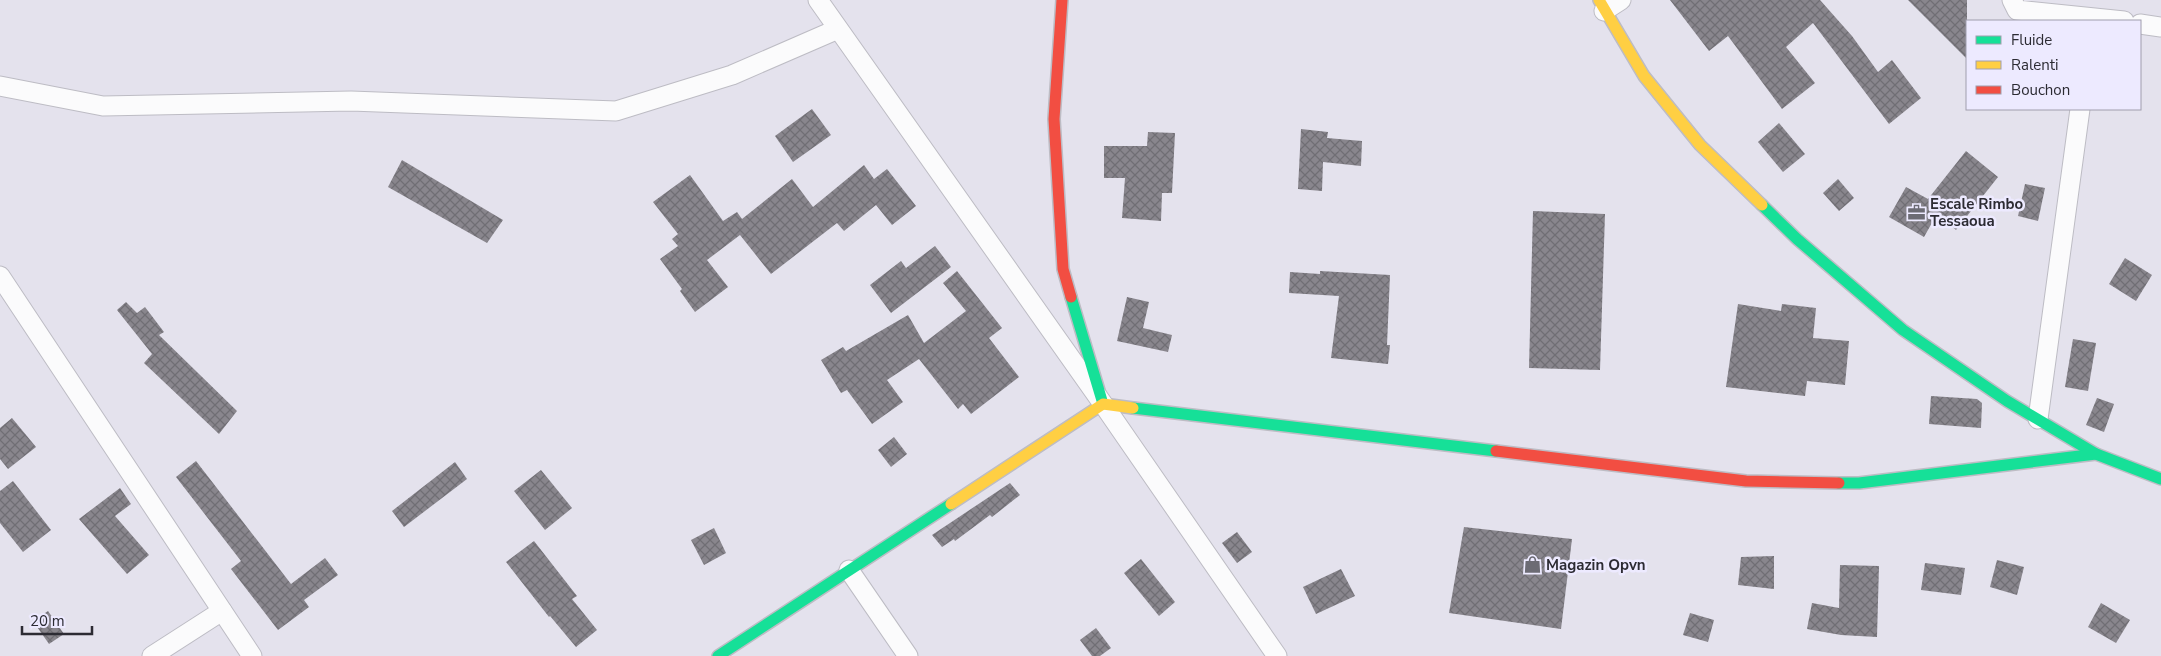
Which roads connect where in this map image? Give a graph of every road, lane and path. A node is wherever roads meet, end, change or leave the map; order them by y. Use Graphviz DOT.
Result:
graph roads {
  1 [pos="818,0"];
  2 [pos="1062,0"];
  3 [pos="1621,0"];
  4 [pos="2012,0"];
  5 [pos="1601,6"];
  6 [pos="2062,7"];
  7 [pos="2091,19"];
  8 [pos="2108,20"];
  9 [pos="2141,24"];
  10 [pos="2161,27"];
  11 [pos="838,29"];
  12 [pos="0,86"];
  13 [pos="2080,110"];
  14 [pos="0,276"];
  15 [pos="1103,404"];
  16 [pos="2038,420"];
  17 [pos="2096,454"];
  18 [pos="2161,480"];
  19 [pos="849,570"];
  20 [pos="222,611"];
  21 [pos="152,656"];
  22 [pos="252,656"];
  23 [pos="718,656"];
  24 [pos="908,656"];
  25 [pos="1277,656"];
  1 -- 11 [label="street"];
  2 -- 15 [label="main road"];
  3 -- 5 [label="street"];
  4 -- 6 [label="street"];
  5 -- 16 [label="main road"];
  6 -- 7 [label="street"];
  7 -- 8 [label="street"];
  9 -- 10 [label="street"];
  11 -- 12 [label="street"];
  11 -- 15 [label="street"];
  13 -- 16 [label="street"];
  14 -- 20 [label="street"];
  15 -- 17 [label="main road"];
  15 -- 19 [label="main road"];
  15 -- 25 [label="street"];
  16 -- 17 [label="main road"];
  17 -- 18 [label="main road"];
  19 -- 23 [label="main road"];
  19 -- 24 [label="street"];
  20 -- 21 [label="street"];
  20 -- 22 [label="street"];
}
